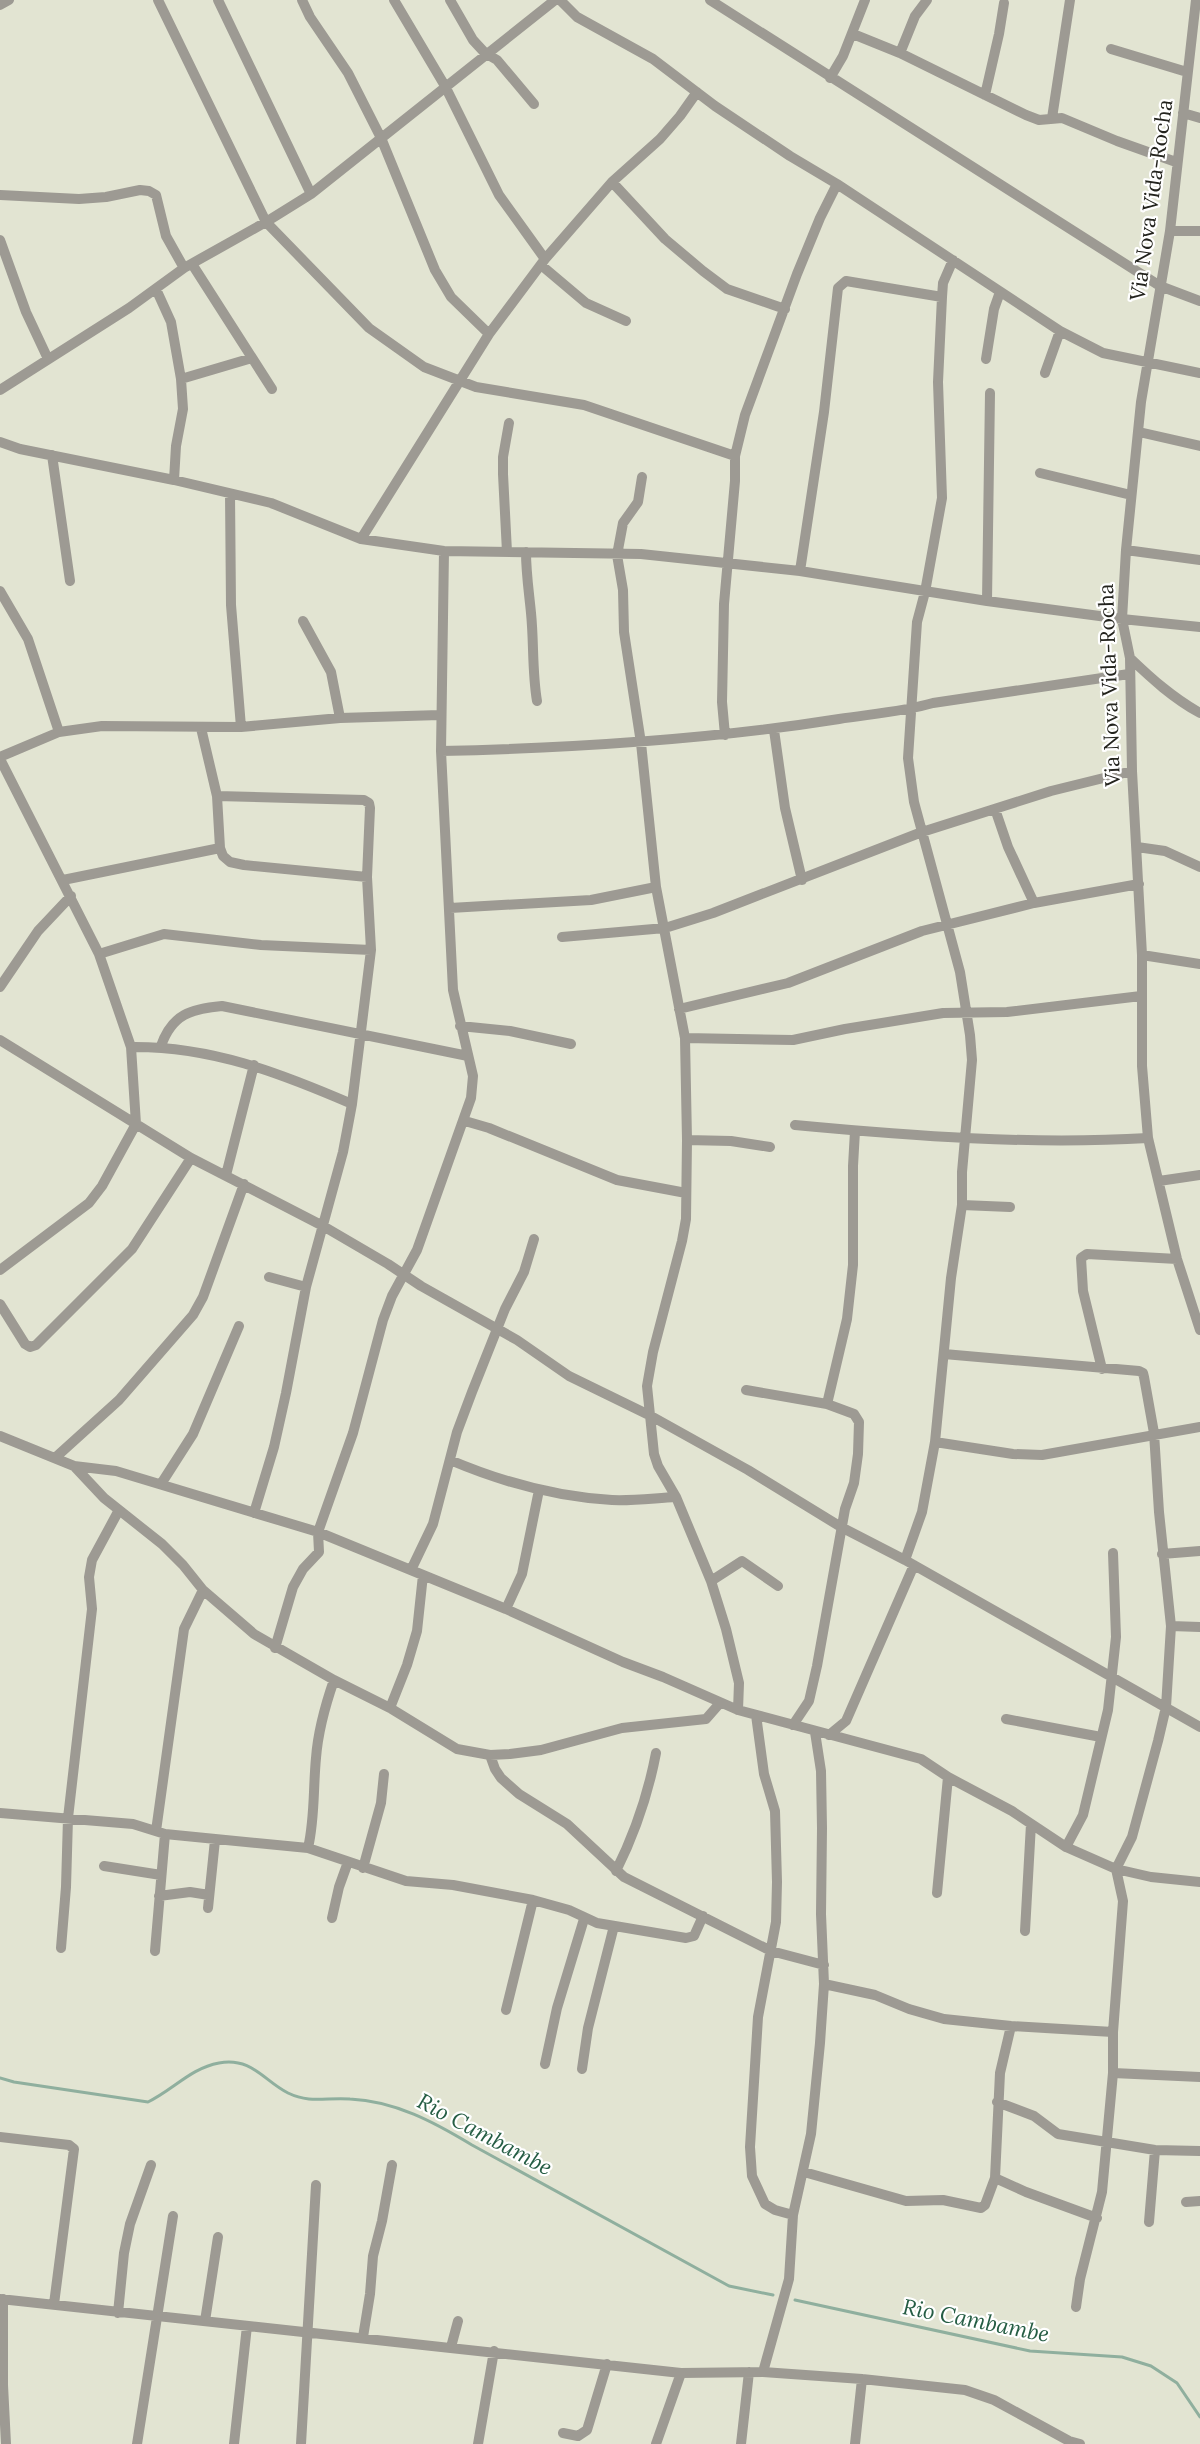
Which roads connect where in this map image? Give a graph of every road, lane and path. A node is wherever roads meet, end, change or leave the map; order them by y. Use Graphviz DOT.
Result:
graph roads {
  1 [pos="9,0"];
  2 [pos="158,0"];
  3 [pos="218,0"];
  4 [pos="302,0"];
  5 [pos="394,0"];
  6 [pos="450,0"];
  7 [pos="555,0"];
  8 [pos="560,0"];
  9 [pos="710,0"];
  10 [pos="927,0"];
  11 [pos="1070,0"];
  12 [pos="1196,0"];
  13 [pos="863,1"];
  14 [pos="1004,3"];
  15 [pos="0,5"];
  16 [pos="852,34"];
  17 [pos="1111,49"];
  18 [pos="1195,51"];
  19 [pos="485,53"];
  20 [pos="900,53"];
  21 [pos="1187,72"];
  22 [pos="830,78"];
  23 [pos="445,86"];
  24 [pos="697,92"];
  25 [pos="985,95"];
  26 [pos="534,104"];
  27 [pos="1183,112"];
  28 [pos="1052,118"];
  29 [pos="1200,118"];
  30 [pos="381,138"];
  31 [pos="1176,162"];
  32 [pos="612,182"];
  33 [pos="837,184"];
  34 [pos="311,194"];
  35 [pos="0,195"];
  36 [pos="266,222"];
  37 [pos="1170,231"];
  38 [pos="1200,231"];
  39 [pos="0,240"];
  40 [pos="953,260"];
  41 [pos="543,262"];
  42 [pos="188,266"];
  43 [pos="1160,286"];
  44 [pos="156,289"];
  45 [pos="1000,292"];
  46 [pos="942,297"];
  47 [pos="1200,301"];
  48 [pos="785,309"];
  49 [pos="626,321"];
  50 [pos="1060,331"];
  51 [pos="489,334"];
  52 [pos="252,358"];
  53 [pos="48,359"];
  54 [pos="986,359"];
  55 [pos="1148,363"];
  56 [pos="1046,373"];
  57 [pos="1200,373"];
  58 [pos="181,379"];
  59 [pos="459,380"];
  60 [pos="272,389"];
  61 [pos="0,390"];
  62 [pos="990,393"];
  63 [pos="509,423"];
  64 [pos="1139,432"];
  65 [pos="0,442"];
  66 [pos="1200,446"];
  67 [pos="52,456"];
  68 [pos="735,456"];
  69 [pos="1040,473"];
  70 [pos="642,477"];
  71 [pos="174,480"];
  72 [pos="230,494"];
  73 [pos="1131,495"];
  74 [pos="361,539"];
  75 [pos="1126,550"];
  76 [pos="444,551"];
  77 [pos="507,552"];
  78 [pos="526,552"];
  79 [pos="617,555"];
  80 [pos="1200,560"];
  81 [pos="728,565"];
  82 [pos="800,572"];
  83 [pos="70,580"];
  84 [pos="0,591"];
  85 [pos="925,592"];
  86 [pos="987,601"];
  87 [pos="1122,619"];
  88 [pos="303,621"];
  89 [pos="1200,627"];
  90 [pos="1130,658"];
  91 [pos="1130,674"];
  92 [pos="537,701"];
  93 [pos="911,710"];
  94 [pos="1200,713"];
  95 [pos="440,715"];
  96 [pos="340,718"];
  97 [pos="241,727"];
  98 [pos="201,728"];
  99 [pos="774,730"];
  100 [pos="59,732"];
  101 [pos="725,735"];
  102 [pos="641,743"];
  103 [pos="441,752"];
  104 [pos="0,758"];
  105 [pos="1132,771"];
  106 [pos="217,796"];
  107 [pos="995,809"];
  108 [pos="922,832"];
  109 [pos="1137,847"];
  110 [pos="220,848"];
  111 [pos="1200,867"];
  112 [pos="368,877"];
  113 [pos="63,880"];
  114 [pos="802,880"];
  115 [pos="1139,884"];
  116 [pos="656,887"];
  117 [pos="71,896"];
  118 [pos="1034,903"];
  119 [pos="450,908"];
  120 [pos="948,925"];
  121 [pos="665,928"];
  122 [pos="562,937"];
  123 [pos="371,950"];
  124 [pos="99,954"];
  125 [pos="1142,955"];
  126 [pos="1200,964"];
  127 [pos="0,987"];
  128 [pos="1141,996"];
  129 [pos="679,1009"];
  130 [pos="967,1012"];
  131 [pos="460,1026"];
  132 [pos="362,1035"];
  133 [pos="685,1038"];
  134 [pos="0,1040"];
  135 [pos="571,1044"];
  136 [pos="161,1046"];
  137 [pos="131,1047"];
  138 [pos="468,1056"];
  139 [pos="254,1065"];
  140 [pos="352,1104"];
  141 [pos="465,1121"];
  142 [pos="136,1124"];
  143 [pos="795,1125"];
  144 [pos="855,1131"];
  145 [pos="965,1137"];
  146 [pos="1148,1138"];
  147 [pos="687,1140"];
  148 [pos="770,1147"];
  149 [pos="191,1158"];
  150 [pos="226,1175"];
  151 [pos="1200,1175"];
  152 [pos="1159,1181"];
  153 [pos="244,1184"];
  154 [pos="686,1193"];
  155 [pos="962,1204"];
  156 [pos="1010,1207"];
  157 [pos="323,1226"];
  158 [pos="534,1239"];
  159 [pos="1177,1259"];
  160 [pos="0,1270"];
  161 [pos="405,1275"];
  162 [pos="270,1277"];
  163 [pos="306,1287"];
  164 [pos="0,1304"];
  165 [pos="239,1326"];
  166 [pos="496,1329"];
  167 [pos="1200,1330"];
  168 [pos="944,1354"];
  169 [pos="1102,1369"];
  170 [pos="746,1390"];
  171 [pos="827,1404"];
  172 [pos="651,1416"];
  173 [pos="1200,1427"];
  174 [pos="1154,1433"];
  175 [pos="0,1436"];
  176 [pos="935,1442"];
  177 [pos="56,1457"];
  178 [pos="450,1460"];
  179 [pos="74,1466"];
  180 [pos="162,1484"];
  181 [pos="538,1490"];
  182 [pos="676,1497"];
  183 [pos="119,1510"];
  184 [pos="254,1513"];
  185 [pos="842,1527"];
  186 [pos="318,1532"];
  187 [pos="1200,1551"];
  188 [pos="1113,1553"];
  189 [pos="1162,1554"];
  190 [pos="909,1562"];
  191 [pos="411,1570"];
  192 [pos="423,1575"];
  193 [pos="711,1581"];
  194 [pos="778,1586"];
  195 [pos="203,1590"];
  196 [pos="506,1609"];
  197 [pos="1171,1626"];
  198 [pos="1200,1627"];
  199 [pos="275,1648"];
  200 [pos="1113,1676"];
  201 [pos="334,1680"];
  202 [pos="720,1703"];
  203 [pos="1166,1707"];
  204 [pos="390,1708"];
  205 [pos="738,1710"];
  206 [pos="756,1715"];
  207 [pos="1006,1719"];
  208 [pos="794,1725"];
  209 [pos="1200,1727"];
  210 [pos="815,1732"];
  211 [pos="829,1735"];
  212 [pos="1101,1737"];
  213 [pos="656,1753"];
  214 [pos="490,1755"];
  215 [pos="384,1774"];
  216 [pos="948,1777"];
  217 [pos="0,1813"];
  218 [pos="68,1818"];
  219 [pos="1031,1824"];
  220 [pos="160,1832"];
  221 [pos="215,1840"];
  222 [pos="1066,1847"];
  223 [pos="308,1848"];
  224 [pos="348,1862"];
  225 [pos="104,1866"];
  226 [pos="363,1868"];
  227 [pos="1116,1869"];
  228 [pos="616,1871"];
  229 [pos="161,1875"];
  230 [pos="1200,1882"];
  231 [pos="938,1893"];
  232 [pos="209,1895"];
  233 [pos="159,1896"];
  234 [pos="533,1900"];
  235 [pos="208,1908"];
  236 [pos="703,1916"];
  237 [pos="332,1918"];
  238 [pos="584,1919"];
  239 [pos="614,1926"];
  240 [pos="1025,1931"];
  241 [pos="61,1948"];
  242 [pos="155,1951"];
  243 [pos="771,1951"];
  244 [pos="824,1965"];
  245 [pos="824,1984"];
  246 [pos="507,2010"];
  247 [pos="1011,2026"];
  248 [pos="1113,2032"];
  249 [pos="545,2064"];
  250 [pos="582,2069"];
  251 [pos="1113,2073"];
  252 [pos="1200,2077"];
  253 [pos="997,2102"];
  254 [pos="0,2136"];
  255 [pos="1107,2144"];
  256 [pos="1155,2150"];
  257 [pos="1200,2151"];
  258 [pos="151,2165"];
  259 [pos="392,2165"];
  260 [pos="804,2172"];
  261 [pos="995,2178"];
  262 [pos="316,2185"];
  263 [pos="1200,2201"];
  264 [pos="1186,2202"];
  265 [pos="173,2216"];
  266 [pos="793,2216"];
  267 [pos="1097,2218"];
  268 [pos="1149,2222"];
  269 [pos="218,2237"];
  270 [pos="2,2299"];
  271 [pos="54,2304"];
  272 [pos="1076,2307"];
  273 [pos="118,2313"];
  274 [pos="158,2315"];
  275 [pos="205,2321"];
  276 [pos="458,2321"];
  277 [pos="247,2326"];
  278 [pos="307,2332"];
  279 [pos="363,2337"];
  280 [pos="451,2347"];
  281 [pos="494,2351"];
  282 [pos="607,2364"];
  283 [pos="749,2372"];
  284 [pos="763,2372"];
  285 [pos="681,2373"];
  286 [pos="862,2379"];
  287 [pos="563,2433"];
  288 [pos="1072,2443"];
  289 [pos="6,2444"];
  290 [pos="137,2444"];
  291 [pos="234,2444"];
  292 [pos="301,2444"];
  293 [pos="478,2444"];
  294 [pos="656,2444"];
  295 [pos="741,2444"];
  296 [pos="855,2444"];
  1 -- 15 [label="street"];
  2 -- 36 [label="street"];
  3 -- 34 [label="street"];
  4 -- 30 [label="street"];
  5 -- 23 [label="street"];
  6 -- 19 [label="street"];
  7 -- 19 [label="street"];
  8 -- 24 [label="street"];
  9 -- 22 [label="street"];
  10 -- 20 [label="street"];
  11 -- 28 [label="street"];
  12 -- 18 [label="street, Via Nova Vida-Rocha"];
  13 -- 16 [label="street"];
  14 -- 25 [label="street"];
  16 -- 20 [label="street"];
  16 -- 22 [label="street"];
  17 -- 21 [label="street"];
  18 -- 21 [label="street, Via Nova Vida-Rocha"];
  19 -- 23 [label="street"];
  19 -- 26 [label="street"];
  20 -- 25 [label="street"];
  21 -- 27 [label="street, Via Nova Vida-Rocha"];
  22 -- 43 [label="street"];
  23 -- 30 [label="street"];
  23 -- 41 [label="street"];
  24 -- 32 [label="street"];
  24 -- 33 [label="street"];
  25 -- 28 [label="street"];
  27 -- 29 [label="street"];
  27 -- 31 [label="street, Via Nova Vida-Rocha"];
  28 -- 31 [label="street"];
  30 -- 34 [label="street"];
  30 -- 51 [label="street"];
  31 -- 37 [label="street, Via Nova Vida-Rocha"];
  32 -- 41 [label="street"];
  32 -- 48 [label="street"];
  33 -- 40 [label="street"];
  33 -- 48 [label="street"];
  34 -- 36 [label="street"];
  35 -- 42 [label="street"];
  36 -- 42 [label="street"];
  36 -- 59 [label="street"];
  37 -- 38 [label="street"];
  37 -- 43 [label="street, Via Nova Vida-Rocha"];
  39 -- 53 [label="street"];
  40 -- 45 [label="street"];
  40 -- 46 [label="street"];
  41 -- 49 [label="street"];
  41 -- 51 [label="street"];
  42 -- 44 [label="street"];
  42 -- 52 [label="street"];
  43 -- 47 [label="street"];
  43 -- 55 [label="street, Via Nova Vida-Rocha"];
  44 -- 53 [label="street"];
  44 -- 58 [label="street"];
  45 -- 50 [label="street"];
  45 -- 54 [label="street"];
  46 -- 82 [label="street"];
  46 -- 85 [label="street"];
  48 -- 68 [label="street"];
  50 -- 55 [label="street"];
  50 -- 56 [label="street"];
  51 -- 59 [label="street"];
  52 -- 58 [label="street"];
  52 -- 60 [label="street"];
  53 -- 61 [label="street"];
  55 -- 57 [label="street"];
  55 -- 64 [label="street, Via Nova Vida-Rocha"];
  58 -- 71 [label="street"];
  59 -- 68 [label="street"];
  59 -- 74 [label="street"];
  62 -- 86 [label="street"];
  63 -- 77 [label="street"];
  64 -- 66 [label="street"];
  64 -- 73 [label="street, Via Nova Vida-Rocha"];
  65 -- 67 [label="street"];
  67 -- 71 [label="street"];
  67 -- 83 [label="street"];
  68 -- 81 [label="street"];
  69 -- 73 [label="street"];
  70 -- 79 [label="street"];
  71 -- 72 [label="street"];
  72 -- 74 [label="street"];
  72 -- 97 [label="street"];
  73 -- 75 [label="street, Via Nova Vida-Rocha"];
  74 -- 76 [label="street"];
  75 -- 80 [label="street"];
  75 -- 87 [label="street, Via Nova Vida-Rocha"];
  76 -- 77 [label="street"];
  76 -- 95 [label="street"];
  77 -- 78 [label="street"];
  78 -- 79 [label="street"];
  78 -- 92 [label="street"];
  79 -- 81 [label="street"];
  79 -- 102 [label="street"];
  81 -- 82 [label="street"];
  81 -- 101 [label="street"];
  82 -- 85 [label="street"];
  84 -- 100 [label="street"];
  85 -- 86 [label="street"];
  85 -- 93 [label="street"];
  86 -- 87 [label="street"];
  87 -- 89 [label="street"];
  87 -- 90 [label="street, Via Nova Vida-Rocha"];
  88 -- 96 [label="street"];
  90 -- 91 [label="street, Via Nova Vida-Rocha"];
  90 -- 94 [label="street"];
  91 -- 93 [label="street"];
  91 -- 105 [label="street, Via Nova Vida-Rocha"];
  93 -- 99 [label="street"];
  93 -- 108 [label="street"];
  95 -- 96 [label="street"];
  95 -- 103 [label="street"];
  96 -- 97 [label="street"];
  97 -- 98 [label="street"];
  98 -- 100 [label="street"];
  98 -- 106 [label="street"];
  99 -- 101 [label="street"];
  99 -- 114 [label="street"];
  100 -- 104 [label="street"];
  101 -- 102 [label="street"];
  102 -- 103 [label="street"];
  102 -- 116 [label="street"];
  103 -- 119 [label="street"];
  104 -- 113 [label="street"];
  105 -- 107 [label="street"];
  105 -- 109 [label="street, Via Nova Vida-Rocha"];
  106 -- 110 [label="street"];
  106 -- 112 [label="street"];
  107 -- 108 [label="street"];
  107 -- 118 [label="street"];
  108 -- 114 [label="street"];
  108 -- 120 [label="street"];
  109 -- 111 [label="street"];
  109 -- 115 [label="street, Via Nova Vida-Rocha"];
  110 -- 112 [label="street"];
  110 -- 113 [label="street"];
  112 -- 123 [label="street"];
  113 -- 117 [label="street"];
  114 -- 121 [label="street"];
  115 -- 118 [label="street"];
  115 -- 125 [label="street, Via Nova Vida-Rocha"];
  116 -- 119 [label="street"];
  116 -- 121 [label="street"];
  117 -- 124 [label="street"];
  117 -- 127 [label="street"];
  118 -- 120 [label="street"];
  119 -- 131 [label="street"];
  120 -- 129 [label="street"];
  120 -- 130 [label="street"];
  121 -- 122 [label="street"];
  121 -- 129 [label="street"];
  123 -- 124 [label="street"];
  123 -- 132 [label="street"];
  124 -- 137 [label="street"];
  125 -- 126 [label="street"];
  125 -- 128 [label="street, Via Nova Vida-Rocha"];
  128 -- 130 [label="street"];
  128 -- 146 [label="street, Via Nova Vida-Rocha"];
  129 -- 133 [label="street"];
  130 -- 133 [label="street"];
  130 -- 145 [label="street"];
  131 -- 135 [label="street"];
  131 -- 138 [label="street"];
  132 -- 136 [label="street"];
  132 -- 138 [label="street"];
  132 -- 140 [label="street"];
  133 -- 147 [label="street"];
  134 -- 142 [label="street"];
  136 -- 137 [label="street"];
  136 -- 139 [label="street"];
  137 -- 142 [label="street"];
  138 -- 141 [label="street"];
  139 -- 140 [label="street"];
  139 -- 150 [label="street"];
  140 -- 157 [label="street"];
  141 -- 154 [label="street"];
  141 -- 161 [label="street"];
  142 -- 149 [label="street"];
  142 -- 160 [label="street"];
  143 -- 144 [label="street"];
  144 -- 145 [label="street"];
  144 -- 171 [label="street"];
  145 -- 146 [label="street"];
  145 -- 155 [label="street"];
  146 -- 152 [label="street, Via Nova Vida-Rocha"];
  147 -- 148 [label="street"];
  147 -- 154 [label="street"];
  149 -- 150 [label="street"];
  149 -- 164 [label="street"];
  150 -- 153 [label="street"];
  151 -- 152 [label="street"];
  152 -- 159 [label="street, Via Nova Vida-Rocha"];
  153 -- 157 [label="street"];
  153 -- 177 [label="street"];
  154 -- 172 [label="street"];
  155 -- 156 [label="street"];
  155 -- 168 [label="street"];
  157 -- 161 [label="street"];
  157 -- 163 [label="street"];
  158 -- 166 [label="street"];
  159 -- 167 [label="street, Via Nova Vida-Rocha"];
  159 -- 169 [label="street"];
  161 -- 166 [label="street"];
  161 -- 186 [label="street"];
  162 -- 163 [label="street"];
  163 -- 184 [label="street"];
  165 -- 180 [label="street"];
  166 -- 172 [label="street"];
  166 -- 178 [label="street"];
  168 -- 169 [label="street"];
  168 -- 176 [label="street"];
  169 -- 174 [label="street"];
  170 -- 171 [label="street"];
  171 -- 185 [label="street"];
  172 -- 182 [label="street"];
  172 -- 185 [label="street"];
  173 -- 174 [label="street"];
  174 -- 176 [label="street"];
  174 -- 189 [label="street"];
  175 -- 177 [label="street"];
  176 -- 190 [label="street"];
  177 -- 179 [label="street"];
  178 -- 181 [label="street"];
  178 -- 191 [label="street"];
  179 -- 180 [label="street"];
  179 -- 183 [label="street"];
  180 -- 184 [label="street"];
  181 -- 182 [label="street"];
  181 -- 196 [label="street"];
  182 -- 193 [label="street"];
  183 -- 195 [label="street"];
  183 -- 218 [label="street"];
  184 -- 186 [label="street"];
  185 -- 190 [label="street"];
  185 -- 208 [label="street"];
  186 -- 191 [label="street"];
  186 -- 199 [label="street"];
  187 -- 189 [label="street"];
  188 -- 200 [label="street"];
  189 -- 197 [label="street"];
  190 -- 200 [label="street"];
  190 -- 211 [label="street"];
  191 -- 192 [label="street"];
  192 -- 196 [label="street"];
  192 -- 204 [label="street"];
  193 -- 194 [label="street"];
  193 -- 205 [label="street"];
  195 -- 199 [label="street"];
  195 -- 220 [label="street"];
  196 -- 202 [label="street"];
  197 -- 198 [label="street"];
  197 -- 203 [label="street"];
  199 -- 201 [label="street"];
  200 -- 203 [label="street"];
  200 -- 212 [label="street"];
  201 -- 204 [label="street"];
  201 -- 223 [label="street"];
  202 -- 205 [label="street"];
  202 -- 214 [label="street"];
  203 -- 209 [label="street"];
  203 -- 227 [label="street"];
  204 -- 214 [label="street"];
  205 -- 206 [label="street"];
  206 -- 208 [label="street"];
  206 -- 243 [label="street"];
  207 -- 212 [label="street"];
  208 -- 210 [label="street"];
  210 -- 211 [label="street"];
  210 -- 244 [label="street"];
  211 -- 216 [label="street"];
  212 -- 222 [label="street"];
  213 -- 228 [label="street"];
  214 -- 228 [label="street"];
  215 -- 226 [label="street"];
  216 -- 219 [label="street"];
  216 -- 231 [label="street"];
  217 -- 218 [label="street"];
  218 -- 220 [label="street"];
  218 -- 241 [label="street"];
  219 -- 222 [label="street"];
  219 -- 240 [label="street"];
  220 -- 221 [label="street"];
  220 -- 229 [label="street"];
  221 -- 223 [label="street"];
  221 -- 232 [label="street"];
  222 -- 227 [label="street"];
  223 -- 224 [label="street"];
  224 -- 226 [label="street"];
  224 -- 237 [label="street"];
  225 -- 229 [label="street"];
  226 -- 234 [label="street"];
  227 -- 230 [label="street"];
  227 -- 248 [label="street"];
  228 -- 236 [label="street"];
  229 -- 233 [label="street"];
  232 -- 233 [label="street"];
  232 -- 235 [label="street"];
  233 -- 242 [label="street"];
  234 -- 238 [label="street"];
  234 -- 246 [label="street"];
  236 -- 239 [label="street"];
  236 -- 243 [label="street"];
  238 -- 239 [label="street"];
  238 -- 249 [label="street"];
  239 -- 250 [label="street"];
  243 -- 244 [label="street"];
  243 -- 266 [label="street"];
  244 -- 245 [label="street"];
  245 -- 247 [label="street"];
  245 -- 260 [label="street"];
  247 -- 248 [label="street"];
  247 -- 253 [label="street"];
  248 -- 251 [label="street"];
  251 -- 252 [label="street"];
  251 -- 255 [label="street"];
  253 -- 255 [label="street"];
  253 -- 261 [label="street"];
  254 -- 271 [label="street"];
  255 -- 256 [label="street"];
  255 -- 267 [label="street"];
  256 -- 257 [label="street"];
  256 -- 268 [label="street"];
  258 -- 273 [label="street"];
  259 -- 279 [label="street"];
  260 -- 261 [label="street"];
  260 -- 266 [label="street"];
  261 -- 267 [label="street"];
  262 -- 278 [label="street"];
  263 -- 264 [label="street"];
  265 -- 274 [label="street"];
  266 -- 284 [label="street"];
  267 -- 272 [label="street"];
  269 -- 275 [label="street"];
  270 -- 271 [label="street"];
  270 -- 289 [label="street"];
  271 -- 273 [label="street"];
  273 -- 274 [label="street"];
  274 -- 275 [label="street"];
  274 -- 290 [label="street"];
  275 -- 277 [label="street"];
  276 -- 280 [label="street"];
  277 -- 278 [label="street"];
  277 -- 291 [label="street"];
  278 -- 279 [label="street"];
  278 -- 292 [label="street"];
  279 -- 280 [label="street"];
  280 -- 281 [label="street"];
  281 -- 282 [label="street"];
  281 -- 293 [label="street"];
  282 -- 285 [label="street"];
  282 -- 287 [label="street"];
  283 -- 284 [label="street"];
  283 -- 285 [label="street"];
  283 -- 295 [label="street"];
  284 -- 286 [label="street"];
  285 -- 294 [label="street"];
  286 -- 288 [label="street"];
  286 -- 296 [label="street"];
}
